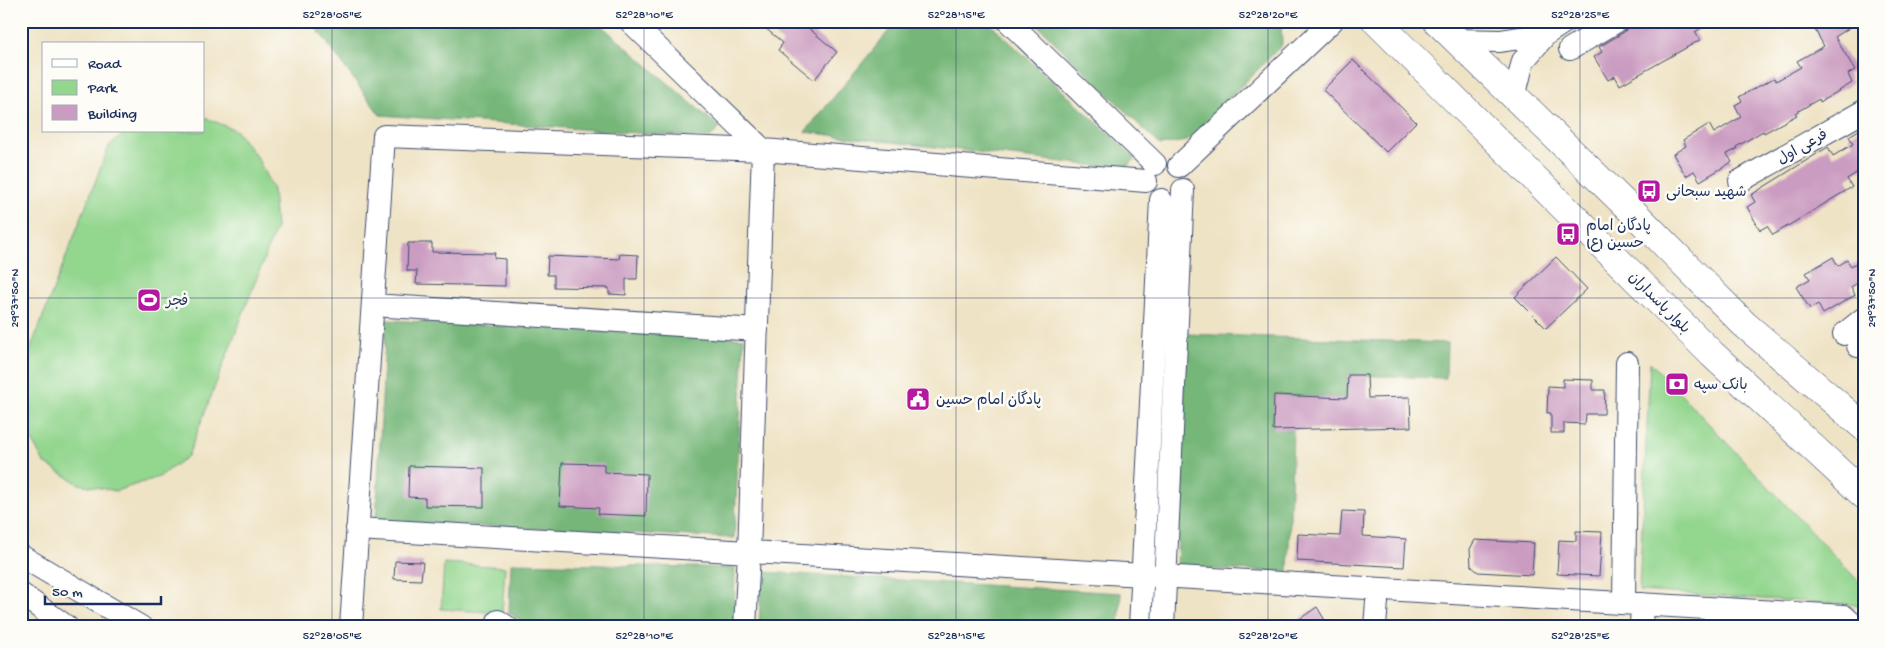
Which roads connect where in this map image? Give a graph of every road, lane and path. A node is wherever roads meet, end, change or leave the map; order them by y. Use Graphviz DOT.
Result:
graph roads {
  1 [pos="630,21"];
  2 [pos="1008,21"];
  3 [pos="1332,21"];
  4 [pos="1376,21"];
  5 [pos="1437,21"];
  6 [pos="1566,21"];
  7 [pos="1617,21"];
  8 [pos="1546,34"];
  9 [pos="1456,40"];
  10 [pos="1570,48"];
  11 [pos="1514,98"];
  12 [pos="1864,111"];
  13 [pos="763,150"];
  14 [pos="1179,166"];
  15 [pos="1150,173"];
  16 [pos="1740,181"];
  17 [pos="1183,190"];
  18 [pos="1161,200"];
  19 [pos="373,305"];
  20 [pos="1864,318"];
  21 [pos="1744,324"];
  22 [pos="757,330"];
  23 [pos="1855,340"];
  24 [pos="1712,354"];
  25 [pos="1627,362"];
  26 [pos="1864,427"];
  27 [pos="1864,495"];
  28 [pos="357,529"];
  29 [pos="749,553"];
  30 [pos="21,556"];
  31 [pos="1143,575"];
  32 [pos="1166,576"];
  33 [pos="1378,589"];
  34 [pos="21,594"];
  35 [pos="1633,603"];
  36 [pos="1709,617"];
  37 [pos="67,627"];
  38 [pos="141,627"];
  39 [pos="351,627"];
  40 [pos="745,627"];
  41 [pos="1140,627"];
  42 [pos="1164,627"];
  43 [pos="1376,627"];
  44 [pos="1641,627"];
  45 [pos="1856,627"];
  1 -- 13 [label="street"];
  2 -- 15 [label="street"];
  3 -- 14 [label="street"];
  4 -- 24 [label="main road, بلوار پاسداران"];
  5 -- 9 [label="main road"];
  6 -- 8 [label="street"];
  7 -- 10 [label="street"];
  8 -- 9 [label="street"];
  8 -- 11 [label="street"];
  9 -- 11 [label="main road"];
  11 -- 21 [label="main road"];
  12 -- 16 [label="street, فرعی اول"];
  13 -- 15 [label="street"];
  13 -- 19 [label="street"];
  13 -- 22 [label="street"];
  14 -- 15 [label="street"];
  14 -- 17 [label="street"];
  15 -- 18 [label="street"];
  17 -- 18 [label="street"];
  17 -- 32 [label="street"];
  18 -- 31 [label="street"];
  19 -- 22 [label="street"];
  19 -- 28 [label="street"];
  20 -- 23 [label="street"];
  21 -- 24 [label="main road"];
  21 -- 26 [label="main road"];
  22 -- 29 [label="street"];
  24 -- 27 [label="main road, بلوار پاسداران"];
  25 -- 35 [label="street"];
  28 -- 29 [label="street"];
  28 -- 39 [label="street"];
  29 -- 31 [label="street"];
  29 -- 40 [label="street"];
  30 -- 38 [label="street"];
  31 -- 32 [label="street"];
  31 -- 41 [label="street"];
  32 -- 33 [label="street"];
  32 -- 42 [label="street"];
  33 -- 35 [label="street"];
  33 -- 43 [label="street"];
  34 -- 37 [label="street"];
  35 -- 36 [label="street"];
  35 -- 44 [label="street"];
  36 -- 45 [label="street"];
}
